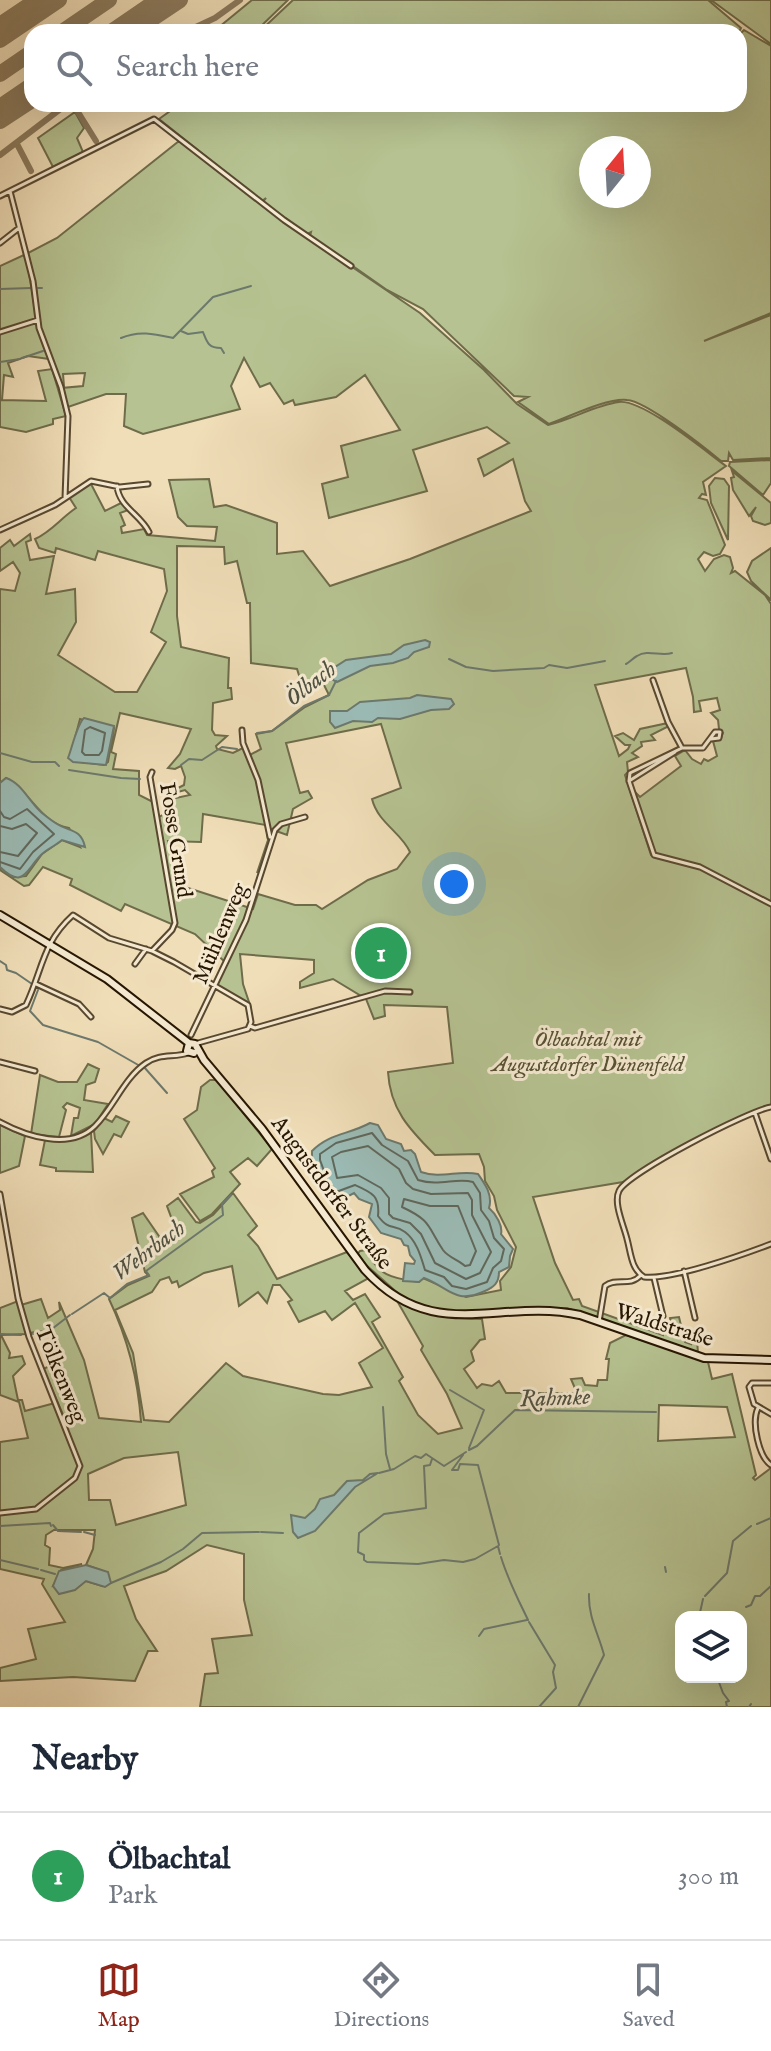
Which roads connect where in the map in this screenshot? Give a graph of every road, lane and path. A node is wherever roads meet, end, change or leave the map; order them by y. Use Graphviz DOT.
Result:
graph roads {
  1 [pos="10,191"];
  2 [pos="0,196"];
  3 [pos="20,228"];
  4 [pos="0,243"];
  5 [pos="351,266"];
  6 [pos="38,320"];
  7 [pos="0,332"];
  8 [pos="148,484"];
  9 [pos="117,486"];
  10 [pos="65,498"];
  11 [pos="0,530"];
  12 [pos="149,532"];
  13 [pos="653,680"];
  14 [pos="242,730"];
  15 [pos="711,739"];
  16 [pos="682,748"];
  17 [pos="152,772"];
  18 [pos="305,817"];
  19 [pos="270,841"];
  20 [pos="771,904"];
  21 [pos="0,915"];
  22 [pos="49,943"];
  23 [pos="146,949"];
  24 [pos="152,951"];
  25 [pos="135,964"];
  26 [pos="36,984"];
  27 [pos="214,986"];
  28 [pos="410,992"];
  29 [pos="0,1009"];
  30 [pos="91,1017"];
  31 [pos="250,1026"];
  32 [pos="191,1035"];
  33 [pos="192,1048"];
  34 [pos="0,1062"];
  35 [pos="35,1071"];
  36 [pos="771,1107"];
  37 [pos="755,1113"];
  38 [pos="0,1122"];
  39 [pos="771,1159"];
  40 [pos="0,1194"];
  41 [pos="771,1244"];
  42 [pos="684,1271"];
  43 [pos="640,1276"];
  44 [pos="654,1278"];
  45 [pos="550,1312"];
  46 [pos="663,1316"];
  47 [pos="695,1318"];
  48 [pos="599,1322"];
  49 [pos="771,1360"];
  50 [pos="771,1383"];
  51 [pos="758,1408"];
  52 [pos="771,1414"];
  53 [pos="770,1466"];
  54 [pos="0,1513"];
  1 -- 2 [label="street"];
  1 -- 3 [label="street"];
  1 -- 5 [label="street"];
  3 -- 4 [label="street"];
  3 -- 6 [label="street"];
  6 -- 7 [label="street"];
  6 -- 10 [label="street"];
  8 -- 9 [label="street"];
  9 -- 10 [label="street"];
  9 -- 12 [label="street"];
  10 -- 11 [label="street"];
  13 -- 16 [label="street"];
  14 -- 19 [label="street, Mühlenweg"];
  15 -- 16 [label="street"];
  16 -- 20 [label="street"];
  17 -- 24 [label="street, Fosse Grund"];
  18 -- 19 [label="street"];
  19 -- 27 [label="street, Mühlenweg"];
  21 -- 22 [label="main road, Augustdorfer Straße"];
  22 -- 23 [label="street"];
  22 -- 26 [label="street"];
  22 -- 33 [label="main road, Augustdorfer Straße"];
  23 -- 24 [label="street"];
  23 -- 25 [label="street"];
  24 -- 27 [label="street"];
  26 -- 29 [label="street"];
  26 -- 30 [label="street"];
  27 -- 31 [label="street"];
  27 -- 32 [label="street, Mühlenweg"];
  28 -- 31 [label="street"];
  31 -- 33 [label="street"];
  33 -- 38 [label="street"];
  33 -- 45 [label="main road, Augustdorfer Straße"];
  34 -- 35 [label="street"];
  36 -- 37 [label="street"];
  37 -- 39 [label="street"];
  37 -- 43 [label="street"];
  40 -- 54 [label="street, Tölkenweg"];
  41 -- 42 [label="street"];
  42 -- 44 [label="street"];
  42 -- 47 [label="street"];
  43 -- 44 [label="street"];
  43 -- 48 [label="street"];
  44 -- 46 [label="street"];
  45 -- 48 [label="main road, Waldstraße"];
  48 -- 49 [label="main road, Waldstraße"];
  50 -- 51 [label="street"];
  51 -- 52 [label="street"];
  51 -- 53 [label="street"];
}
